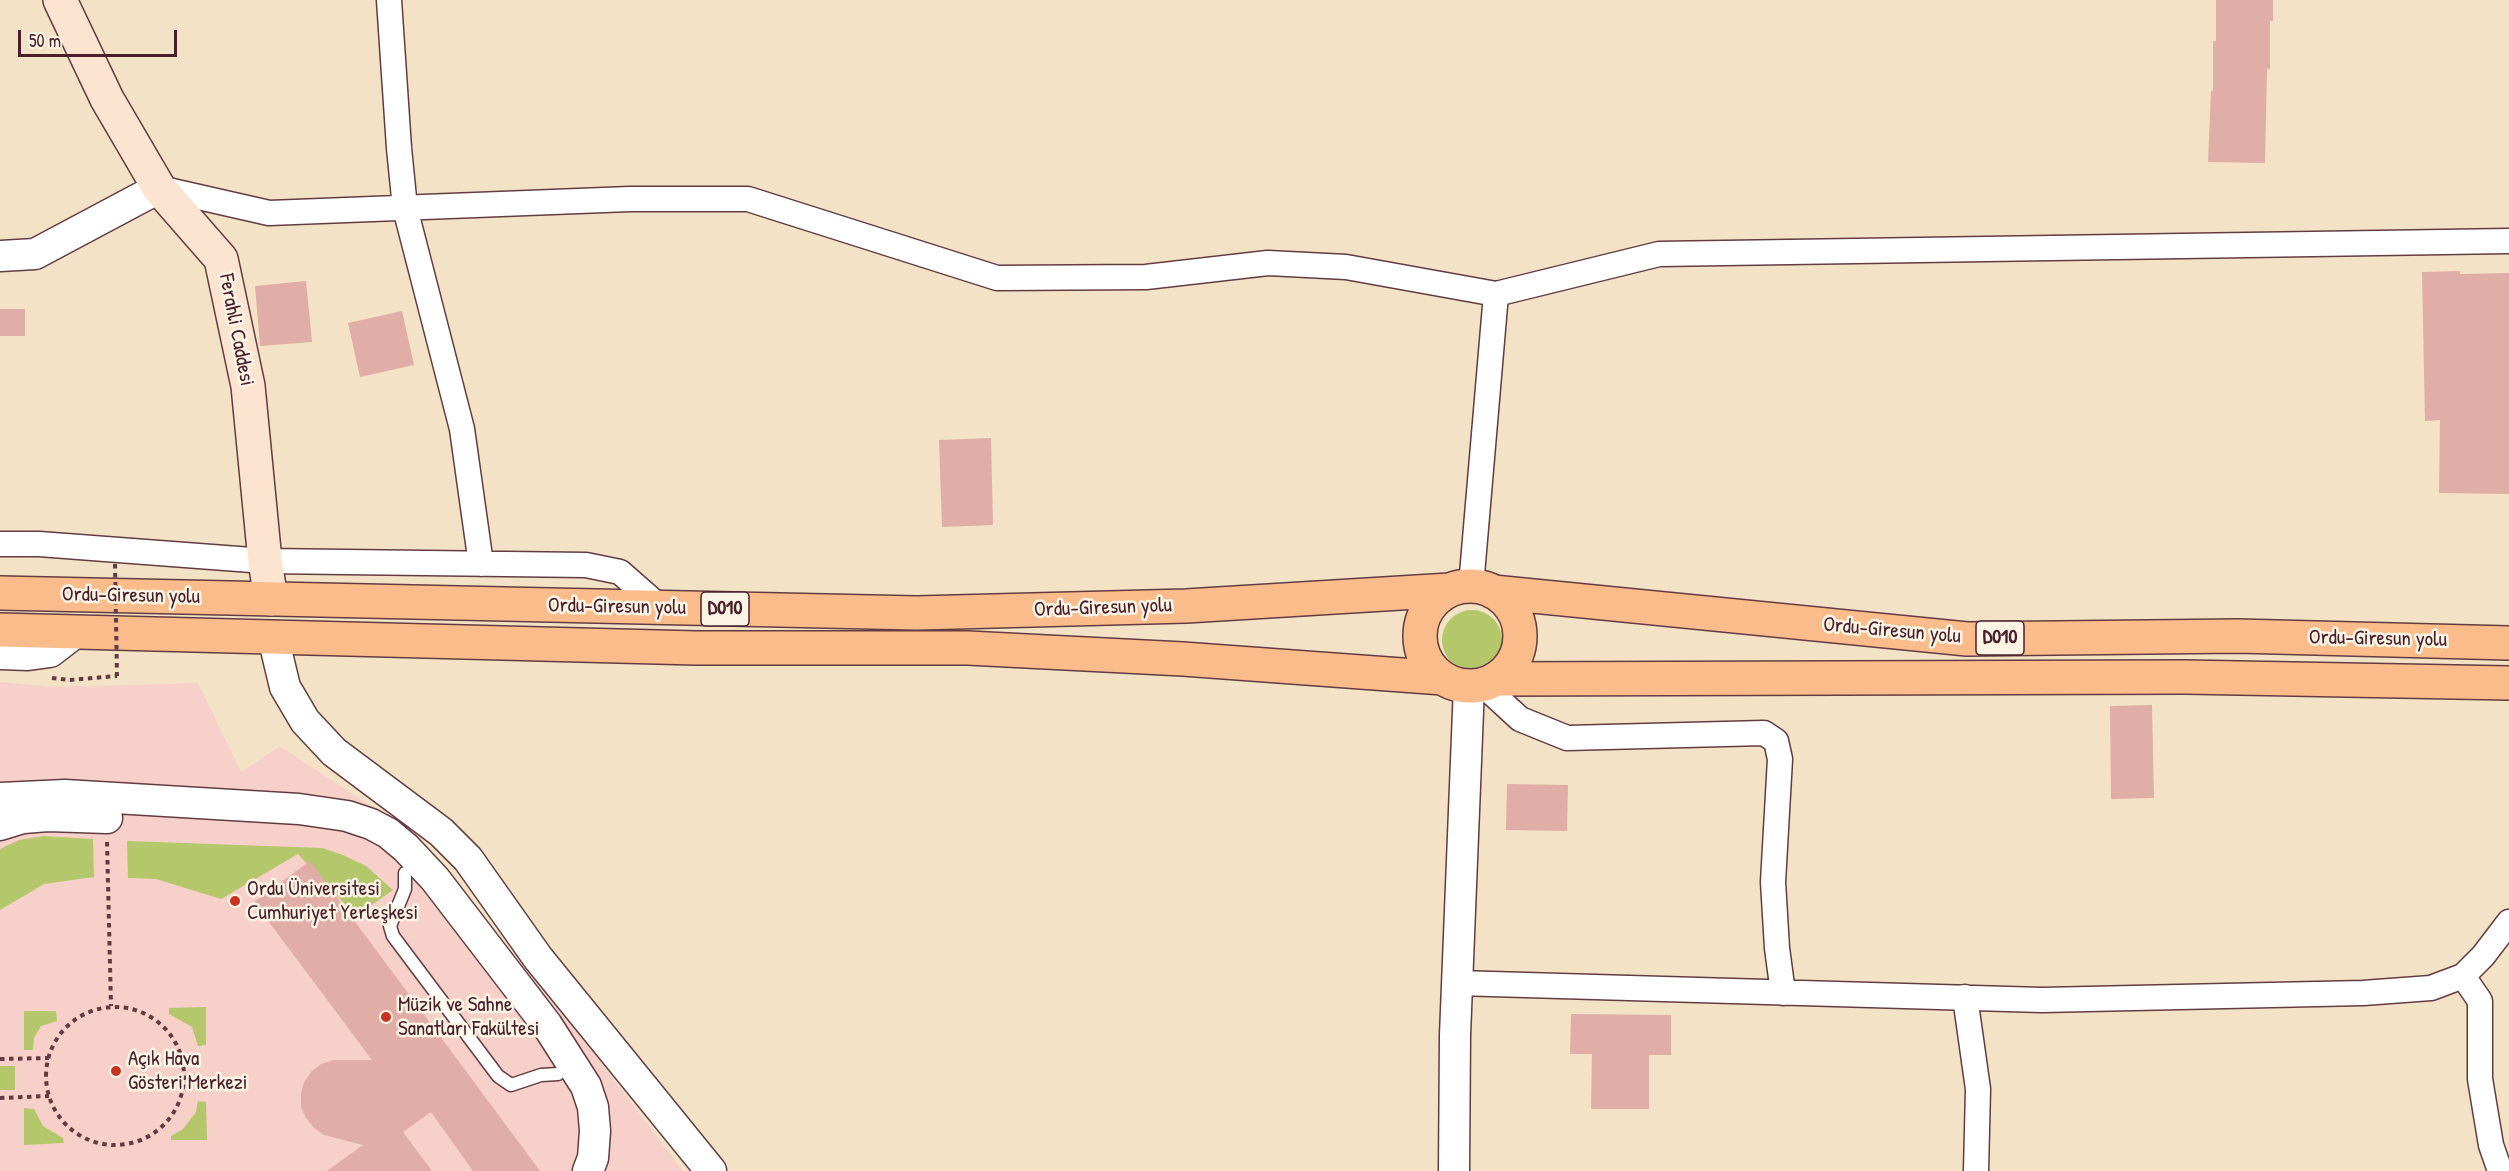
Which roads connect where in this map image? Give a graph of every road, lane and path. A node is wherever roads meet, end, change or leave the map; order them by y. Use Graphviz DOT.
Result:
graph roads {
  1 [pos="60,0"];
  2 [pos="389,0"];
  3 [pos="159,188"];
  4 [pos="405,208"];
  5 [pos="2509,241"];
  6 [pos="0,256"];
  7 [pos="1496,294"];
  8 [pos="0,544"];
  9 [pos="265,561"];
  10 [pos="115,564"];
  11 [pos="481,564"];
  12 [pos="1471,589"];
  13 [pos="0,593"];
  14 [pos="271,599"];
  15 [pos="661,608"];
  16 [pos="0,630"];
  17 [pos="76,632"];
  18 [pos="273,638"];
  19 [pos="2509,643"];
  20 [pos="0,654"];
  21 [pos="70,680"];
  22 [pos="1472,682"];
  23 [pos="2509,683"];
  24 [pos="0,798"];
  25 [pos="106,818"];
  26 [pos="0,825"];
  27 [pos="405,873"];
  28 [pos="2509,922"];
  29 [pos="2463,976"];
  30 [pos="1457,983"];
  31 [pos="1783,993"];
  32 [pos="1965,998"];
  33 [pos="111,1006"];
  34 [pos="49,1058"];
  35 [pos="0,1059"];
  36 [pos="558,1074"];
  37 [pos="49,1096"];
  38 [pos="0,1098"];
  39 [pos="570,1171"];
  40 [pos="588,1171"];
  41 [pos="711,1171"];
  42 [pos="1454,1171"];
  43 [pos="1976,1171"];
  44 [pos="2500,1171"];
  1 -- 3 [label="main road, Ferahli Caddesi"];
  2 -- 4 [label="street"];
  3 -- 4 [label="street"];
  3 -- 6 [label="street"];
  3 -- 9 [label="main road, Ferahli Caddesi"];
  4 -- 7 [label="street"];
  4 -- 11 [label="street"];
  5 -- 7 [label="street"];
  7 -- 12 [label="street"];
  8 -- 9 [label="street"];
  9 -- 11 [label="street"];
  9 -- 14 [label="main road, Ferahli Caddesi"];
  10 -- 21 [label="path, bridge"];
  11 -- 15 [label="street"];
  12 -- 15 [label="highway, Ordu-Giresun yolu / D010"];
  12 -- 19 [label="highway, Ordu-Giresun yolu / D010"];
  12 -- 22 [label="highway"];
  12 -- 22 [label="highway"];
  13 -- 14 [label="highway, Ordu-Giresun yolu / D010"];
  14 -- 15 [label="highway, Ordu-Giresun yolu / D010"];
  16 -- 17 [label="highway, Ordu-Giresun yolu / D010"];
  17 -- 18 [label="highway, Ordu-Giresun yolu / D010"];
  17 -- 20 [label="street"];
  18 -- 22 [label="highway, Ordu-Giresun yolu / D010"];
  18 -- 41 [label="street"];
  22 -- 23 [label="highway, Ordu-Giresun yolu / D010"];
  22 -- 30 [label="street"];
  22 -- 31 [label="street"];
  24 -- 40 [label="street"];
  25 -- 26 [label="street"];
  25 -- 27 [label="street"];
  25 -- 33 [label="path"];
  27 -- 36 [label="street"];
  27 -- 36 [label="lane"];
  28 -- 29 [label="street"];
  29 -- 32 [label="street"];
  29 -- 44 [label="street"];
  30 -- 31 [label="street"];
  30 -- 42 [label="street"];
  31 -- 32 [label="street"];
  32 -- 43 [label="street"];
  33 -- 34 [label="path"];
  33 -- 37 [label="path"];
  34 -- 35 [label="path"];
  34 -- 37 [label="path"];
  36 -- 39 [label="street"];
  37 -- 38 [label="path"];
}
